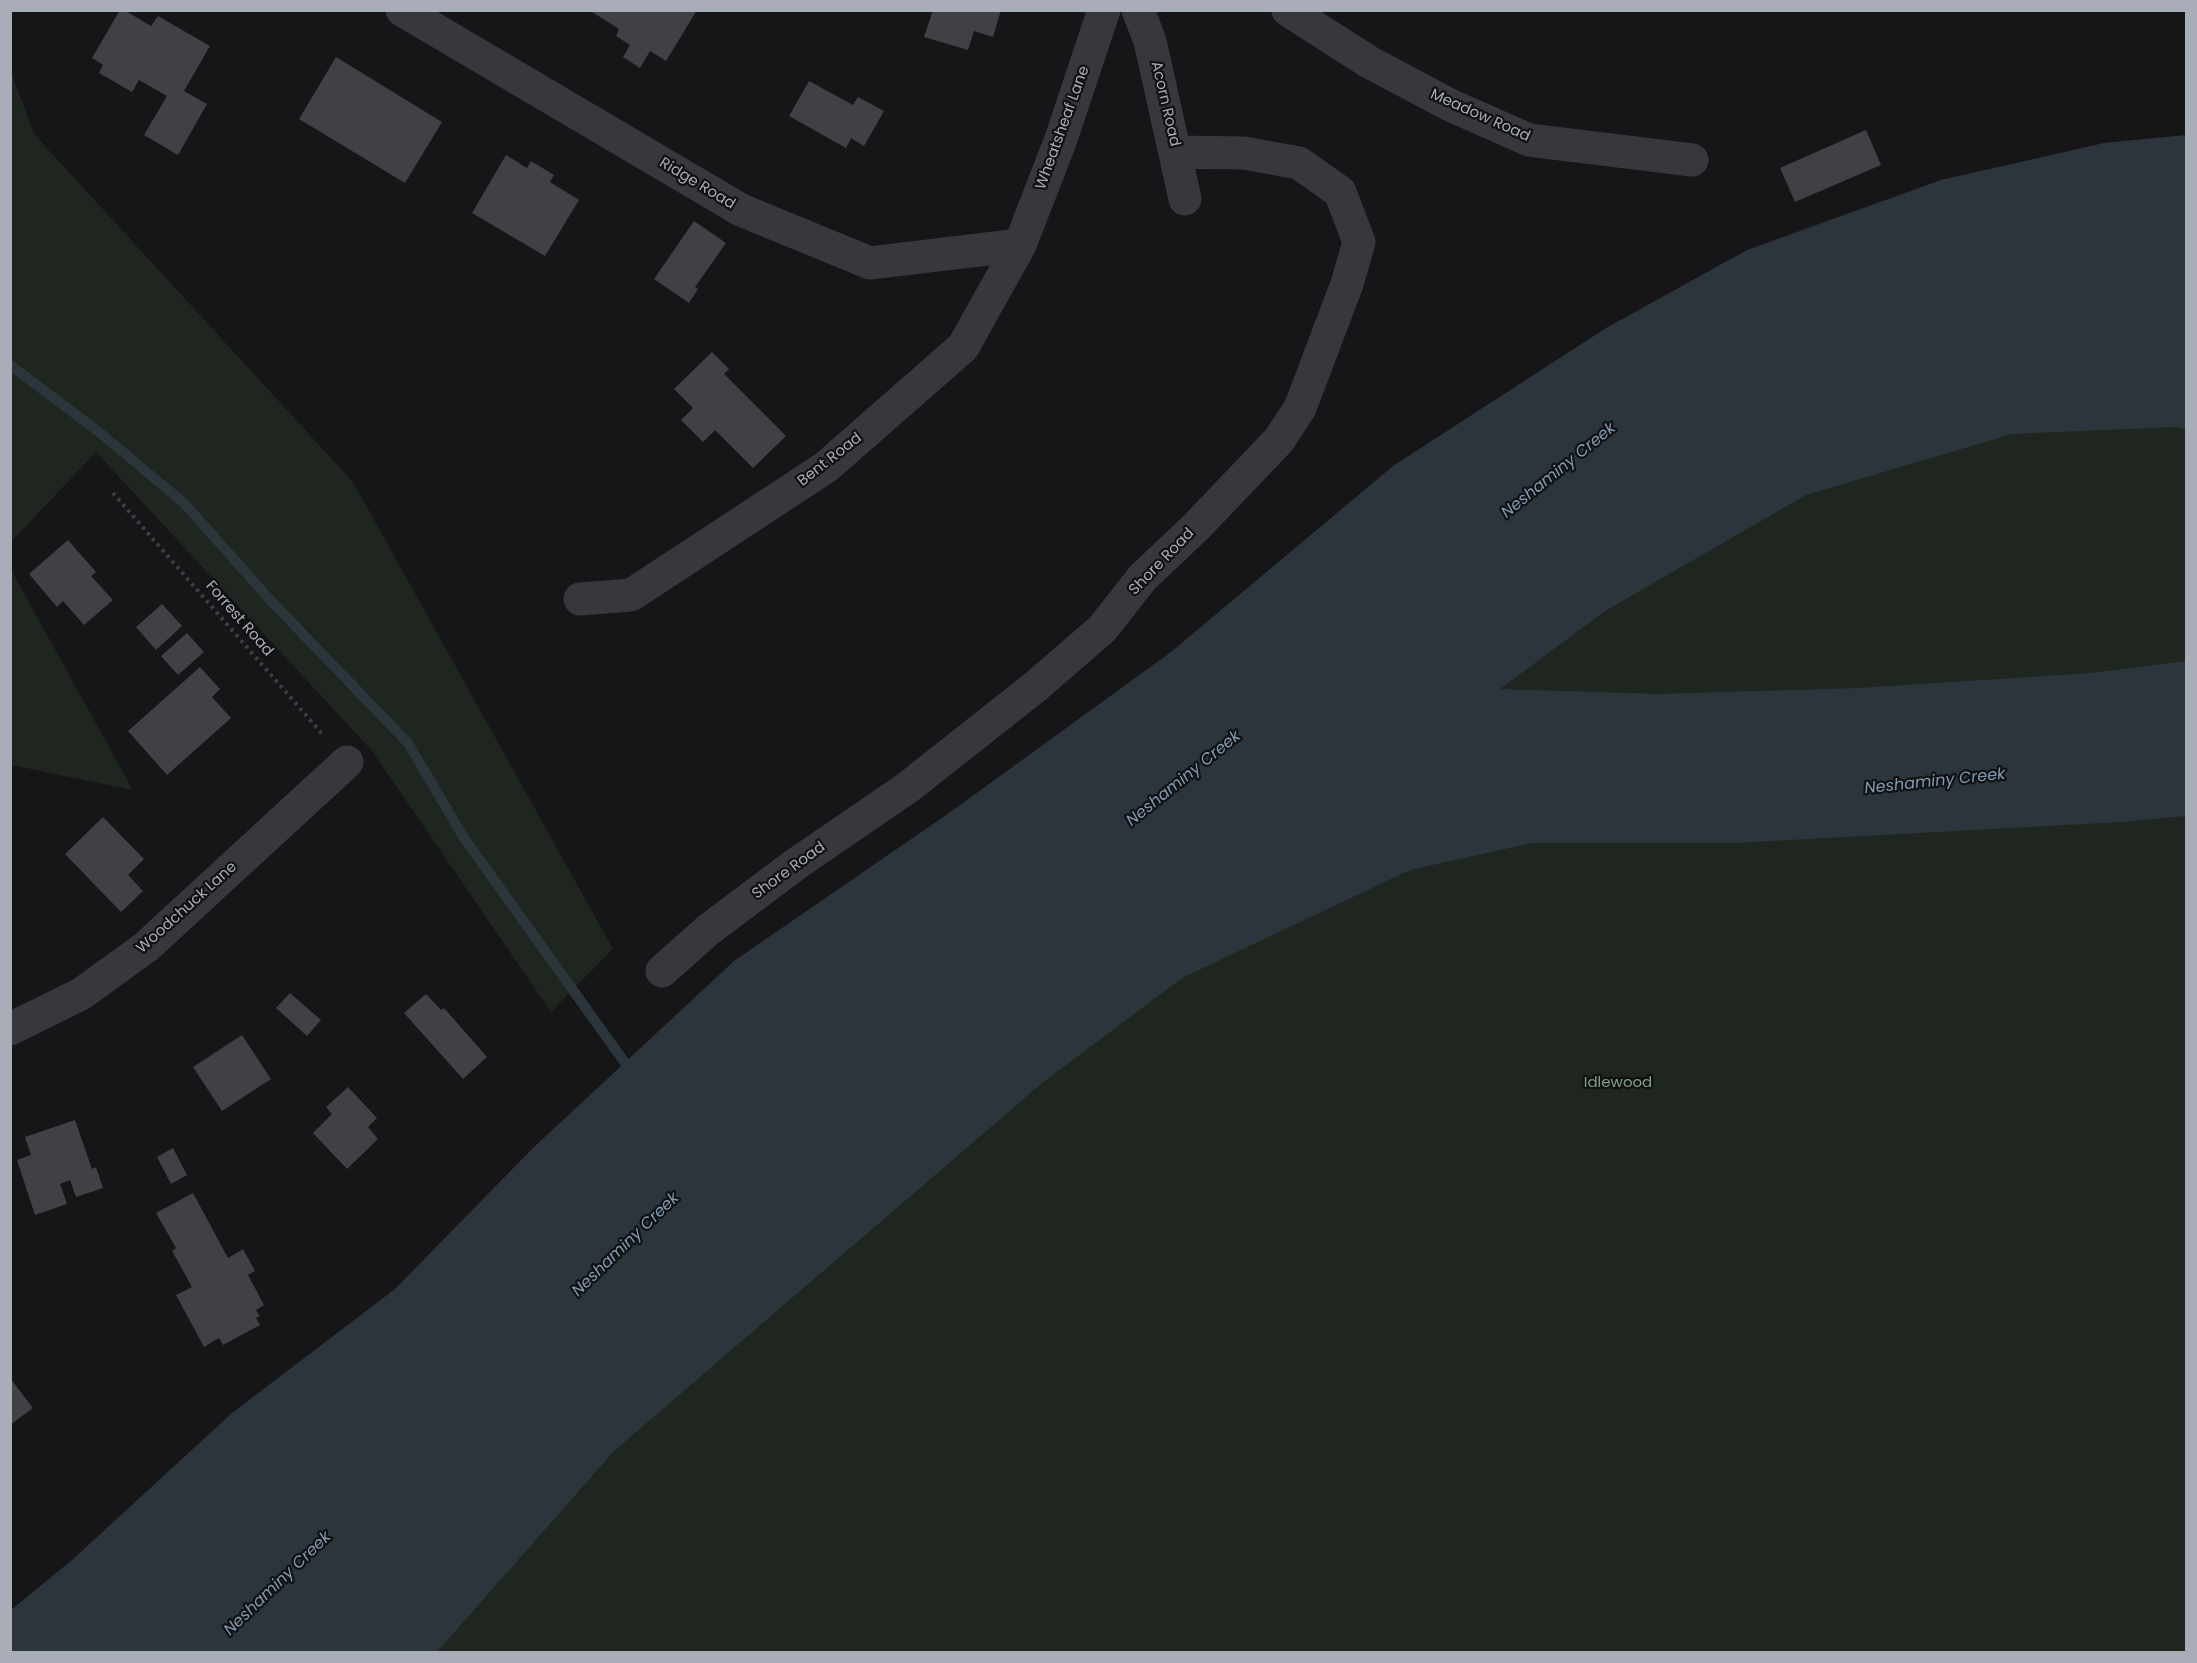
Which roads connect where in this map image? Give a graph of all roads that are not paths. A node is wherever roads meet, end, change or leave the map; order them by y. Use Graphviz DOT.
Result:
graph roads {
  1 [pos="402,10"];
  2 [pos="1104,10"];
  3 [pos="1138,10"];
  4 [pos="1288,10"];
  5 [pos="1176,152"];
  6 [pos="1692,160"];
  7 [pos="1185,199"];
  8 [pos="1020,245"];
  9 [pos="580,599"];
  10 [pos="346,762"];
  11 [pos="662,971"];
  12 [pos="10,1029"];
  1 -- 8 [label="street, Ridge Road"];
  2 -- 8 [label="street, Wheatsheaf Lane"];
  3 -- 5 [label="street, Acorn Road"];
  4 -- 6 [label="street, Meadow Road"];
  5 -- 7 [label="street, Acorn Road"];
  5 -- 11 [label="street, Shore Road"];
  8 -- 9 [label="street, Bent Road"];
  10 -- 12 [label="street, Woodchuck Lane"];
}
